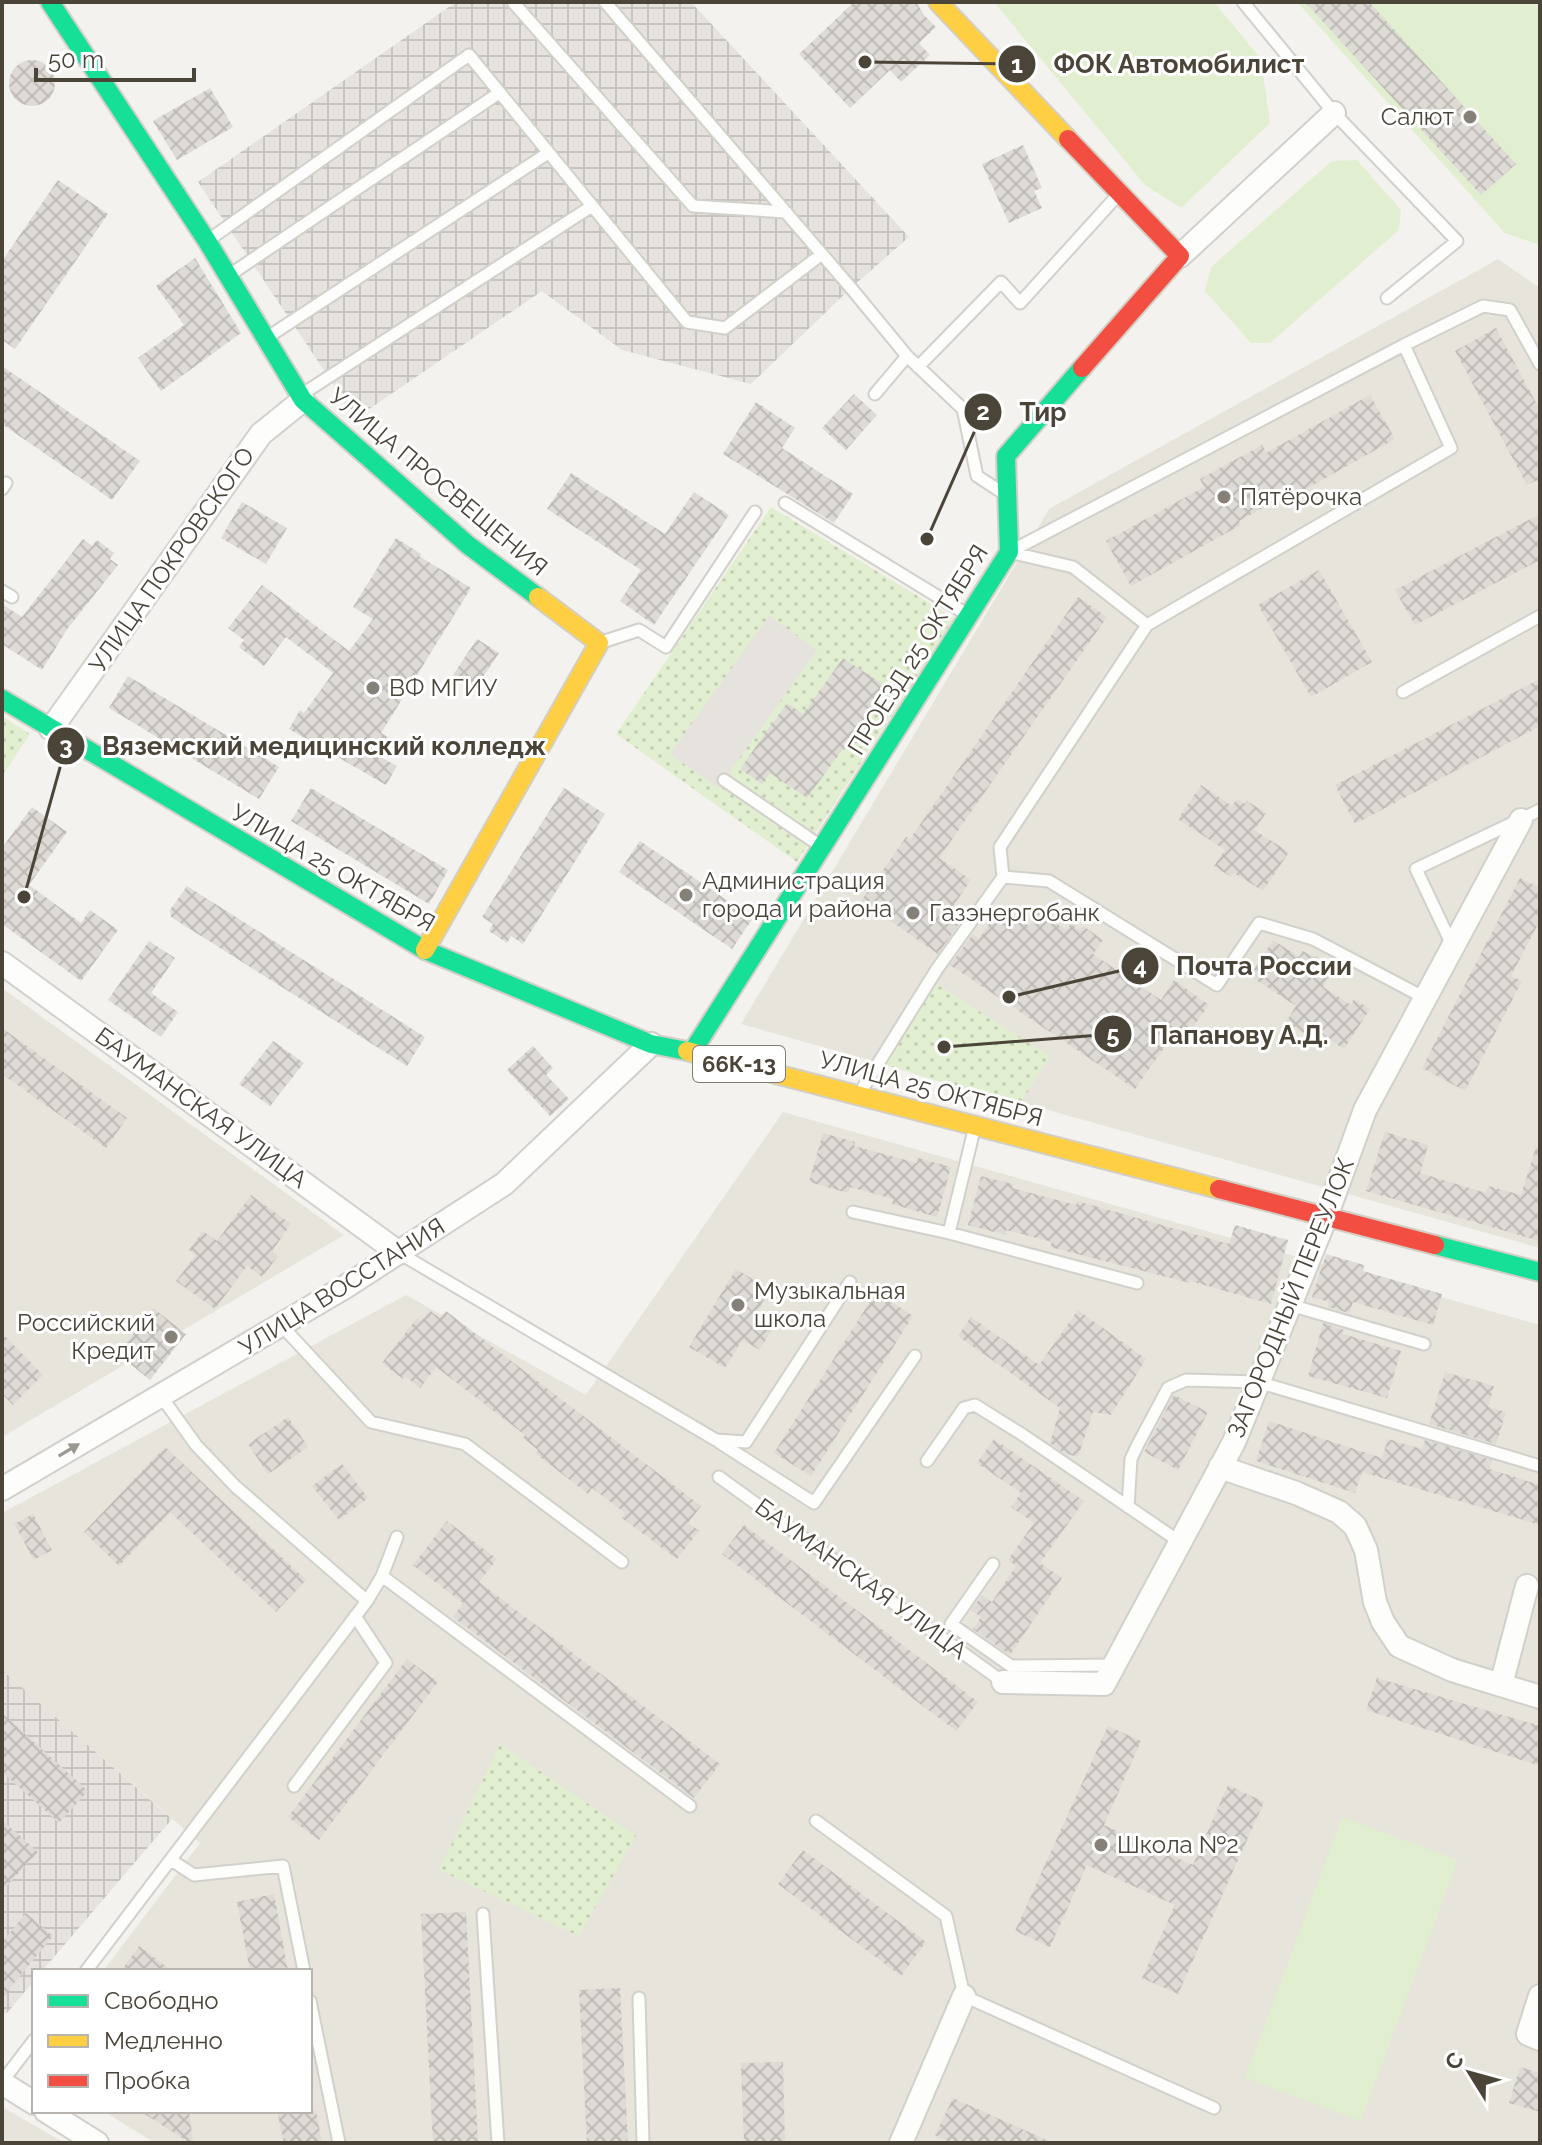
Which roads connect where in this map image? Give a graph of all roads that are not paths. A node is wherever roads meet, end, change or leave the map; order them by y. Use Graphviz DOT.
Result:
graph roads {
  1 [pos="50,2"];
  2 [pos="513,2"];
  3 [pos="605,2"];
  4 [pos="938,2"];
  5 [pos="1243,2"];
  6 [pos="499,93"];
  7 [pos="1334,113"];
  8 [pos="548,153"];
  9 [pos="1120,193"];
  10 [pos="592,206"];
  11 [pos="786,212"];
  12 [pos="207,241"];
  13 [pos="822,254"];
  14 [pos="1180,256"];
  15 [pos="228,276"];
  16 [pos="1387,298"];
  17 [pos="265,338"];
  18 [pos="1404,345"];
  19 [pos="907,356"];
  20 [pos="1540,364"];
  21 [pos="918,367"];
  22 [pos="875,394"];
  23 [pos="301,398"];
  24 [pos="1007,496"];
  25 [pos="785,503"];
  26 [pos="755,512"];
  27 [pos="1009,552"];
  28 [pos="969,615"];
  29 [pos="1540,616"];
  30 [pos="1147,625"];
  31 [pos="599,643"];
  32 [pos="1403,692"];
  33 [pos="2,699"];
  34 [pos="51,729"];
  35 [pos="724,780"];
  36 [pos="1531,815"];
  37 [pos="822,847"];
  38 [pos="1003,877"];
  39 [pos="1453,947"];
  40 [pos="425,950"];
  41 [pos="2,963"];
  42 [pos="1425,998"];
  43 [pos="651,1044"];
  44 [pos="692,1052"];
  45 [pos="858,1095"];
  46 [pos="975,1126"];
  47 [pos="853,1212"];
  48 [pos="1326,1217"];
  49 [pos="949,1233"];
  50 [pos="399,1253"];
  51 [pos="1540,1272"];
  52 [pos="850,1282"];
  53 [pos="1137,1283"];
  54 [pos="1290,1305"];
  55 [pos="282,1326"];
  56 [pos="1424,1344"];
  57 [pos="915,1356"];
  58 [pos="1258,1382"];
  59 [pos="161,1396"];
  60 [pos="716,1440"];
  61 [pos="927,1461"];
  62 [pos="1540,1466"];
  63 [pos="1220,1467"];
  64 [pos="719,1477"];
  65 [pos="2,1489"];
  66 [pos="1128,1507"];
  67 [pos="397,1537"];
  68 [pos="1180,1542"];
  69 [pos="622,1562"];
  70 [pos="993,1564"];
  71 [pos="382,1576"];
  72 [pos="1527,1586"];
  73 [pos="367,1601"];
  74 [pos="355,1616"];
  75 [pos="1114,1664"];
  76 [pos="1003,1682"];
  77 [pos="1501,1685"];
  78 [pos="1540,1697"];
  79 [pos="294,1786"];
  80 [pos="690,1806"];
  81 [pos="816,1821"];
  82 [pos="171,1860"];
  83 [pos="483,1914"];
  84 [pos="88,1969"];
  85 [pos="304,1969"];
  86 [pos="964,1996"];
  87 [pos="1540,1996"];
  88 [pos="639,1998"];
  89 [pos="312,2011"];
  90 [pos="1540,2039"];
  91 [pos="32,2043"];
  92 [pos="2,2083"];
  93 [pos="32,2102"];
  94 [pos="1214,2108"];
  95 [pos="49,2113"];
  96 [pos="97,2143"];
  97 [pos="339,2143"];
  98 [pos="498,2143"];
  99 [pos="643,2143"];
  100 [pos="901,2143"];
  1 -- 12 [label="street, УЛИЦА ПРОСВЕЩЕНИЯ"];
  2 -- 11 [label="lane"];
  3 -- 11 [label="lane"];
  4 -- 9 [label="street"];
  5 -- 7 [label="lane"];
  6 -- 8 [label="lane"];
  6 -- 12 [label="lane"];
  6 -- 15 [label="lane"];
  7 -- 14 [label="street"];
  7 -- 16 [label="lane"];
  8 -- 10 [label="lane"];
  8 -- 17 [label="lane"];
  9 -- 14 [label="street"];
  9 -- 21 [label="lane"];
  10 -- 13 [label="lane"];
  10 -- 23 [label="lane"];
  11 -- 13 [label="lane"];
  12 -- 15 [label="street, УЛИЦА ПРОСВЕЩЕНИЯ"];
  13 -- 19 [label="lane"];
  14 -- 24 [label="street, ПРОЕЗД 25 ОКТЯБРЯ"];
  15 -- 17 [label="street, УЛИЦА ПРОСВЕЩЕНИЯ"];
  17 -- 23 [label="street, УЛИЦА ПРОСВЕЩЕНИЯ"];
  18 -- 20 [label="lane"];
  18 -- 27 [label="lane"];
  18 -- 30 [label="lane"];
  19 -- 21 [label="lane"];
  19 -- 22 [label="lane"];
  21 -- 24 [label="lane"];
  23 -- 31 [label="street, УЛИЦА ПРОСВЕЩЕНИЯ"];
  23 -- 34 [label="street, УЛИЦА ПОКРОВСКОГО"];
  24 -- 27 [label="street, ПРОЕЗД 25 ОКТЯБРЯ"];
  25 -- 28 [label="lane"];
  26 -- 31 [label="lane"];
  27 -- 28 [label="street, ПРОЕЗД 25 ОКТЯБРЯ"];
  27 -- 30 [label="lane"];
  28 -- 37 [label="street, ПРОЕЗД 25 ОКТЯБРЯ"];
  29 -- 32 [label="lane"];
  30 -- 38 [label="lane"];
  31 -- 40 [label="street"];
  33 -- 34 [label="street, УЛИЦА 25 ОКТЯБРЯ / 66К-13"];
  34 -- 40 [label="street, УЛИЦА 25 ОКТЯБРЯ / 66К-13"];
  35 -- 37 [label="lane"];
  36 -- 39 [label="street, ЗАГОРОДНЫЙ ПЕРЕУЛОК"];
  36 -- 39 [label="lane"];
  37 -- 44 [label="street, ПРОЕЗД 25 ОКТЯБРЯ"];
  38 -- 42 [label="lane"];
  38 -- 45 [label="lane"];
  39 -- 42 [label="street, ЗАГОРОДНЫЙ ПЕРЕУЛОК"];
  40 -- 43 [label="street, УЛИЦА 25 ОКТЯБРЯ / 66К-13"];
  41 -- 50 [label="street, БАУМАНСКАЯ УЛИЦА"];
  42 -- 48 [label="street, ЗАГОРОДНЫЙ ПЕРЕУЛОК"];
  43 -- 44 [label="street, УЛИЦА 25 ОКТЯБРЯ / 66К-13"];
  43 -- 50 [label="street, УЛИЦА ВОССТАНИЯ"];
  44 -- 45 [label="street, УЛИЦА 25 ОКТЯБРЯ / 66К-13"];
  45 -- 46 [label="street, УЛИЦА 25 ОКТЯБРЯ / 66К-13"];
  46 -- 48 [label="street, УЛИЦА 25 ОКТЯБРЯ / 66К-13"];
  46 -- 49 [label="lane"];
  47 -- 49 [label="lane"];
  48 -- 51 [label="street, УЛИЦА 25 ОКТЯБРЯ / 66К-13"];
  48 -- 54 [label="street, ЗАГОРОДНЫЙ ПЕРЕУЛОК"];
  49 -- 53 [label="lane"];
  50 -- 55 [label="street, УЛИЦА ВОССТАНИЯ"];
  50 -- 60 [label="lane"];
  52 -- 60 [label="lane"];
  54 -- 56 [label="lane"];
  54 -- 58 [label="street, ЗАГОРОДНЫЙ ПЕРЕУЛОК"];
  55 -- 59 [label="street, УЛИЦА ВОССТАНИЯ"];
  55 -- 69 [label="lane"];
  57 -- 60 [label="lane"];
  58 -- 62 [label="lane"];
  58 -- 63 [label="street, ЗАГОРОДНЫЙ ПЕРЕУЛОК"];
  58 -- 66 [label="lane"];
  65 -- 59 [label="street, УЛИЦА ВОССТАНИЯ, one-way"];
  59 -- 73 [label="lane"];
  61 -- 66 [label="lane"];
  63 -- 68 [label="street, ЗАГОРОДНЫЙ ПЕРЕУЛОК"];
  63 -- 77 [label="street"];
  64 -- 76 [label="lane, БАУМАНСКАЯ УЛИЦА"];
  66 -- 68 [label="lane"];
  67 -- 71 [label="lane"];
  68 -- 75 [label="street, ЗАГОРОДНЫЙ ПЕРЕУЛОК"];
  70 -- 75 [label="lane"];
  71 -- 73 [label="lane"];
  71 -- 80 [label="lane"];
  72 -- 77 [label="street"];
  73 -- 74 [label="lane"];
  74 -- 79 [label="lane"];
  74 -- 82 [label="lane"];
  75 -- 76 [label="street, ЗАГОРОДНЫЙ ПЕРЕУЛОК"];
  77 -- 78 [label="street"];
  81 -- 86 [label="lane"];
  82 -- 84 [label="lane"];
  82 -- 85 [label="lane"];
  83 -- 98 [label="lane"];
  86 -- 94 [label="lane"];
  86 -- 100 [label="street"];
  87 -- 90 [label="street"];
  88 -- 99 [label="lane"];
  89 -- 97 [label="lane"];
  91 -- 92 [label="lane"];
  92 -- 93 [label="street"];
  95 -- 96 [label="street"];
}
